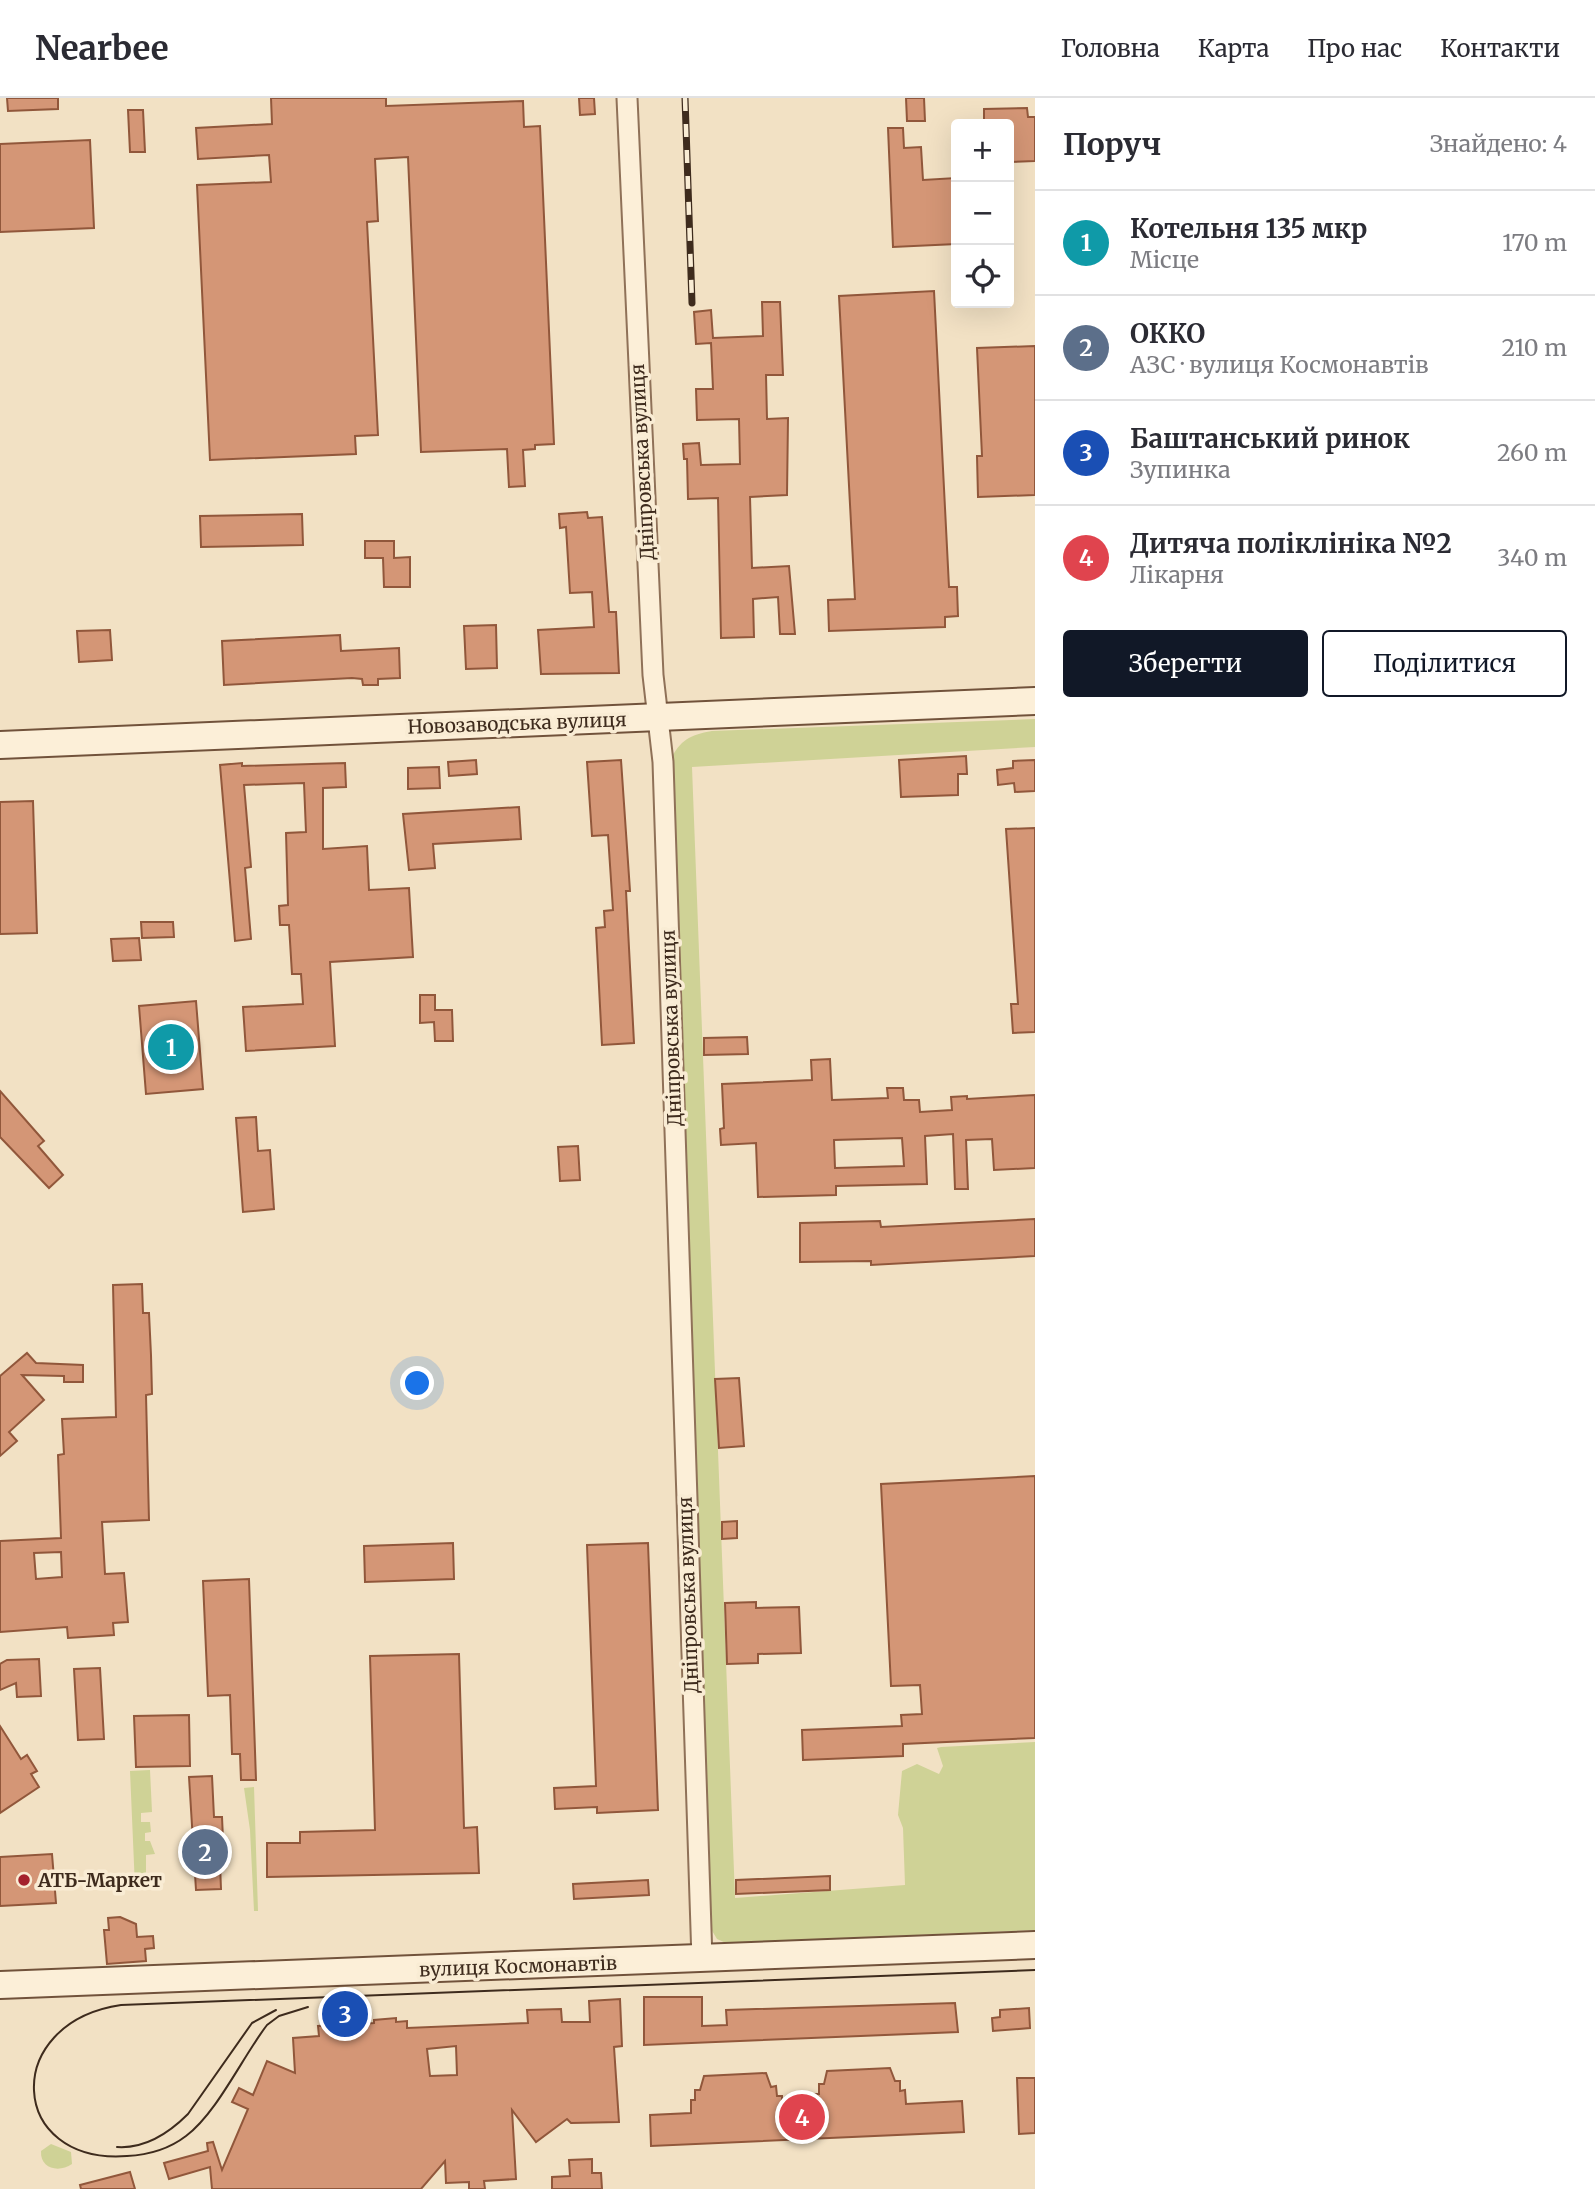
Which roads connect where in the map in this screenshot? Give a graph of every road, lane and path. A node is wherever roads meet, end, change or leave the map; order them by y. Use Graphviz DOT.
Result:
graph roads {
  1 [pos="627,98"];
  2 [pos="1035,701"];
  3 [pos="657,718"];
  4 [pos="0,746"];
  5 [pos="1035,1945"];
  6 [pos="702,1960"];
  7 [pos="0,1985"];
  1 -- 3 [label="street, Дніпровська вулиця"];
  2 -- 3 [label="main road, Новозаводська вулиця"];
  3 -- 4 [label="main road, Новозаводська вулиця"];
  3 -- 6 [label="street, Дніпровська вулиця"];
  5 -- 6 [label="main road, вулиця Космонавтів"];
  6 -- 7 [label="main road, вулиця Космонавтів"];
}
